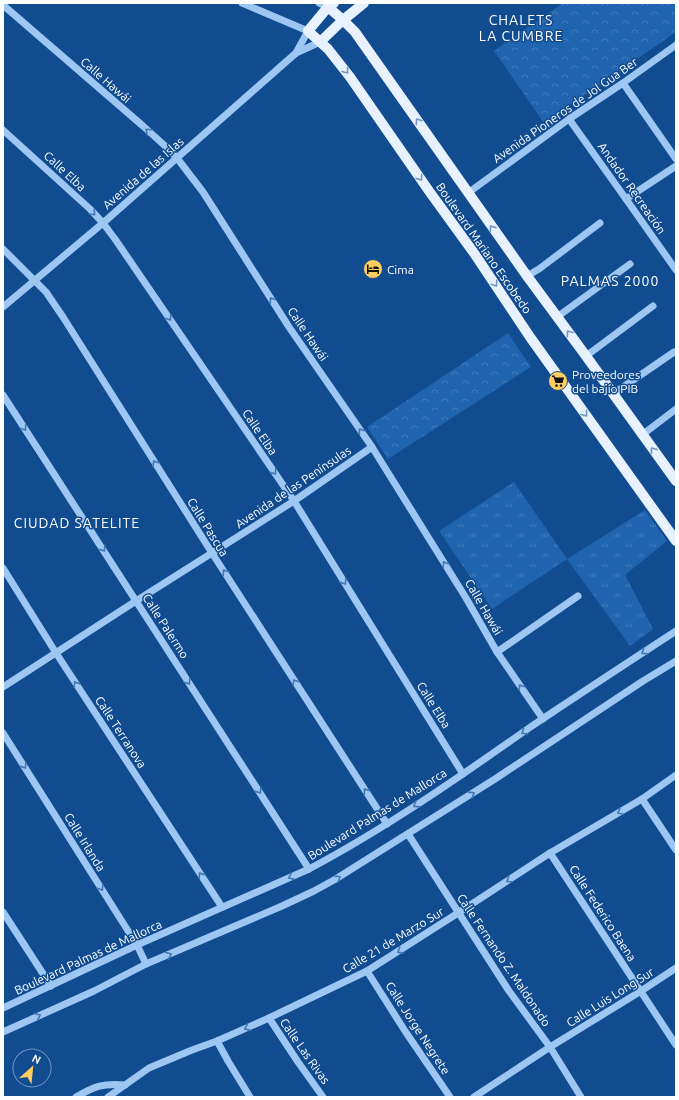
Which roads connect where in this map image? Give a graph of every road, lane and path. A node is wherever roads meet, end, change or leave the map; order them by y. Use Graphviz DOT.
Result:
graph roads {
  1 [pos="242,3"];
  2 [pos="364,3"];
  3 [pos="327,4"];
  4 [pos="3,5"];
  5 [pos="343,20"];
  6 [pos="308,31"];
  7 [pos="320,42"];
  8 [pos="675,47"];
  9 [pos="296,53"];
  10 [pos="623,83"];
  11 [pos="569,119"];
  12 [pos="3,130"];
  13 [pos="177,158"];
  14 [pos="676,159"];
  15 [pos="676,166"];
  16 [pos="468,193"];
  17 [pos="626,199"];
  18 [pos="103,223"];
  19 [pos="600,223"];
  20 [pos="3,249"];
  21 [pos="630,264"];
  22 [pos="676,270"];
  23 [pos="527,276"];
  24 [pos="35,281"];
  25 [pos="653,306"];
  26 [pos="3,307"];
  27 [pos="556,317"];
  28 [pos="674,352"];
  29 [pos="586,356"];
  30 [pos="613,394"];
  31 [pos="3,396"];
  32 [pos="676,410"];
  33 [pos="642,435"];
  34 [pos="372,447"];
  35 [pos="676,481"];
  36 [pos="294,501"];
  37 [pos="676,541"];
  38 [pos="212,553"];
  39 [pos="3,568"];
  40 [pos="578,596"];
  41 [pos="136,601"];
  42 [pos="676,631"];
  43 [pos="497,652"];
  44 [pos="56,653"];
  45 [pos="676,661"];
  46 [pos="3,687"];
  47 [pos="543,719"];
  48 [pos="3,733"];
  49 [pos="463,774"];
  50 [pos="676,775"];
  51 [pos="642,799"];
  52 [pos="387,824"];
  53 [pos="408,834"];
  54 [pos="676,850"];
  55 [pos="550,853"];
  56 [pos="309,869"];
  57 [pos="222,907"];
  58 [pos="3,912"];
  59 [pos="458,914"];
  60 [pos="137,945"];
  61 [pos="146,964"];
  62 [pos="676,968"];
  63 [pos="368,971"];
  64 [pos="51,986"];
  65 [pos="641,991"];
  66 [pos="3,1008"];
  67 [pos="269,1018"];
  68 [pos="3,1032"];
  69 [pos="217,1041"];
  70 [pos="676,1045"];
  71 [pos="550,1047"];
  72 [pos="102,1085"];
  73 [pos="125,1085"];
  74 [pos="76,1097"];
  75 [pos="108,1097"];
  76 [pos="250,1097"];
  77 [pos="323,1097"];
  78 [pos="450,1097"];
  79 [pos="474,1097"];
  80 [pos="582,1097"];
  1 -- 6 [label="street, Boulevard Mariano Escobedo"];
  2 -- 5 [label="main road"];
  3 -- 5 [label="main road, Boulevard Mariano Escobedo"];
  3 -- 6 [label="main road"];
  13 -- 4 [label="street, Calle Hawái, one-way"];
  5 -- 7 [label="main road"];
  16 -- 5 [label="main road, Boulevard Mariano Escobedo, one-way"];
  6 -- 7 [label="main road, Boulevard Mariano Escobedo"];
  6 -- 9 [label="street, Avenida de las Islas"];
  7 -- 9 [label="street, Avenida de las Islas"];
  7 -- 37 [label="main road, Boulevard Mariano Escobedo, one-way"];
  8 -- 10 [label="street, Avenida Pioneros de Jol Gua Ber"];
  9 -- 13 [label="street, Avenida de las Islas"];
  10 -- 11 [label="street, Avenida Pioneros de Jol Gua Ber"];
  10 -- 14 [label="street"];
  11 -- 16 [label="street, Avenida Pioneros de Jol Gua Ber"];
  11 -- 17 [label="street, Andador Recreación"];
  12 -- 18 [label="street, Calle Elba, one-way"];
  13 -- 18 [label="street, Avenida de las Islas"];
  34 -- 13 [label="street, Calle Hawái, one-way"];
  15 -- 17 [label="street"];
  23 -- 16 [label="main road, Boulevard Mariano Escobedo, one-way"];
  17 -- 22 [label="street, Andador Recreación"];
  18 -- 24 [label="street, Avenida de las Islas"];
  18 -- 36 [label="street, Calle Elba, one-way"];
  19 -- 23 [label="street"];
  20 -- 24 [label="street, Calle Pascua"];
  21 -- 27 [label="street"];
  23 -- 27 [label="main road, Boulevard Mariano Escobedo"];
  24 -- 26 [label="street, Avenida de las Islas"];
  38 -- 24 [label="street, Calle Pascua, one-way"];
  25 -- 29 [label="street"];
  29 -- 27 [label="main road, Boulevard Mariano Escobedo, one-way"];
  28 -- 30 [label="street"];
  29 -- 30 [label="main road, Boulevard Mariano Escobedo"];
  30 -- 33 [label="main road, Boulevard Mariano Escobedo"];
  31 -- 41 [label="street, Calle Palermo, one-way"];
  32 -- 33 [label="street"];
  35 -- 33 [label="main road, Boulevard Mariano Escobedo, one-way"];
  34 -- 36 [label="street, Avenida de las Penínsulas"];
  43 -- 34 [label="street, Calle Hawái, one-way"];
  36 -- 38 [label="street, Avenida de las Penínsulas"];
  36 -- 49 [label="street, Calle Elba, one-way"];
  38 -- 41 [label="street, Avenida de las Penínsulas"];
  52 -- 38 [label="street, Calle Pascua, one-way"];
  39 -- 44 [label="street, Calle Terranova"];
  40 -- 43 [label="street"];
  41 -- 44 [label="street, Avenida de las Penínsulas"];
  41 -- 56 [label="street, Calle Palermo, one-way"];
  42 -- 47 [label="street, Boulevard Palmas de Mallorca, one-way"];
  47 -- 43 [label="street, Calle Hawái, one-way"];
  44 -- 46 [label="street, Avenida de las Penínsulas"];
  57 -- 44 [label="street, Calle Terranova, one-way"];
  53 -- 45 [label="street, one-way"];
  47 -- 49 [label="street, Boulevard Palmas de Mallorca, one-way"];
  48 -- 60 [label="street, Calle Irlanda, one-way"];
  49 -- 52 [label="street, Boulevard Palmas de Mallorca, one-way"];
  50 -- 51 [label="street, Calle 21 de Marzo Sur"];
  51 -- 54 [label="street"];
  51 -- 55 [label="street, Calle 21 de Marzo Sur, one-way"];
  52 -- 56 [label="street, Boulevard Palmas de Mallorca"];
  53 -- 59 [label="street, Calle Fernando Z. Maldonado"];
  61 -- 53 [label="street, one-way"];
  55 -- 59 [label="street, Calle 21 de Marzo Sur, one-way"];
  55 -- 65 [label="street, Calle Federico Baena"];
  56 -- 57 [label="street, Boulevard Palmas de Mallorca, one-way"];
  57 -- 60 [label="street, Boulevard Palmas de Mallorca"];
  58 -- 64 [label="street"];
  59 -- 63 [label="street, Calle 21 de Marzo Sur, one-way"];
  59 -- 71 [label="street, Calle Fernando Z. Maldonado"];
  60 -- 61 [label="street, Calle Irlanda"];
  60 -- 64 [label="street, Boulevard Palmas de Mallorca"];
  68 -- 61 [label="street, one-way"];
  62 -- 65 [label="street, Calle Luis Long Sur"];
  63 -- 67 [label="street, Calle 21 de Marzo Sur"];
  63 -- 78 [label="street, Calle Jorge Negrete"];
  64 -- 66 [label="street, Boulevard Palmas de Mallorca"];
  65 -- 70 [label="street, Calle Federico Baena"];
  65 -- 71 [label="street, Calle Luis Long Sur"];
  67 -- 69 [label="street, Calle 21 de Marzo Sur, one-way"];
  67 -- 77 [label="street, Calle Las Rivas"];
  69 -- 73 [label="street, Calle 21 de Marzo Sur"];
  69 -- 76 [label="street"];
  71 -- 79 [label="street, Calle Luis Long Sur"];
  71 -- 80 [label="street, Calle Fernando Z. Maldonado"];
  72 -- 73 [label="street"];
  72 -- 74 [label="street"];
  72 -- 75 [label="street"];
  73 -- 75 [label="street, Calle 21 de Marzo Sur"];
}
